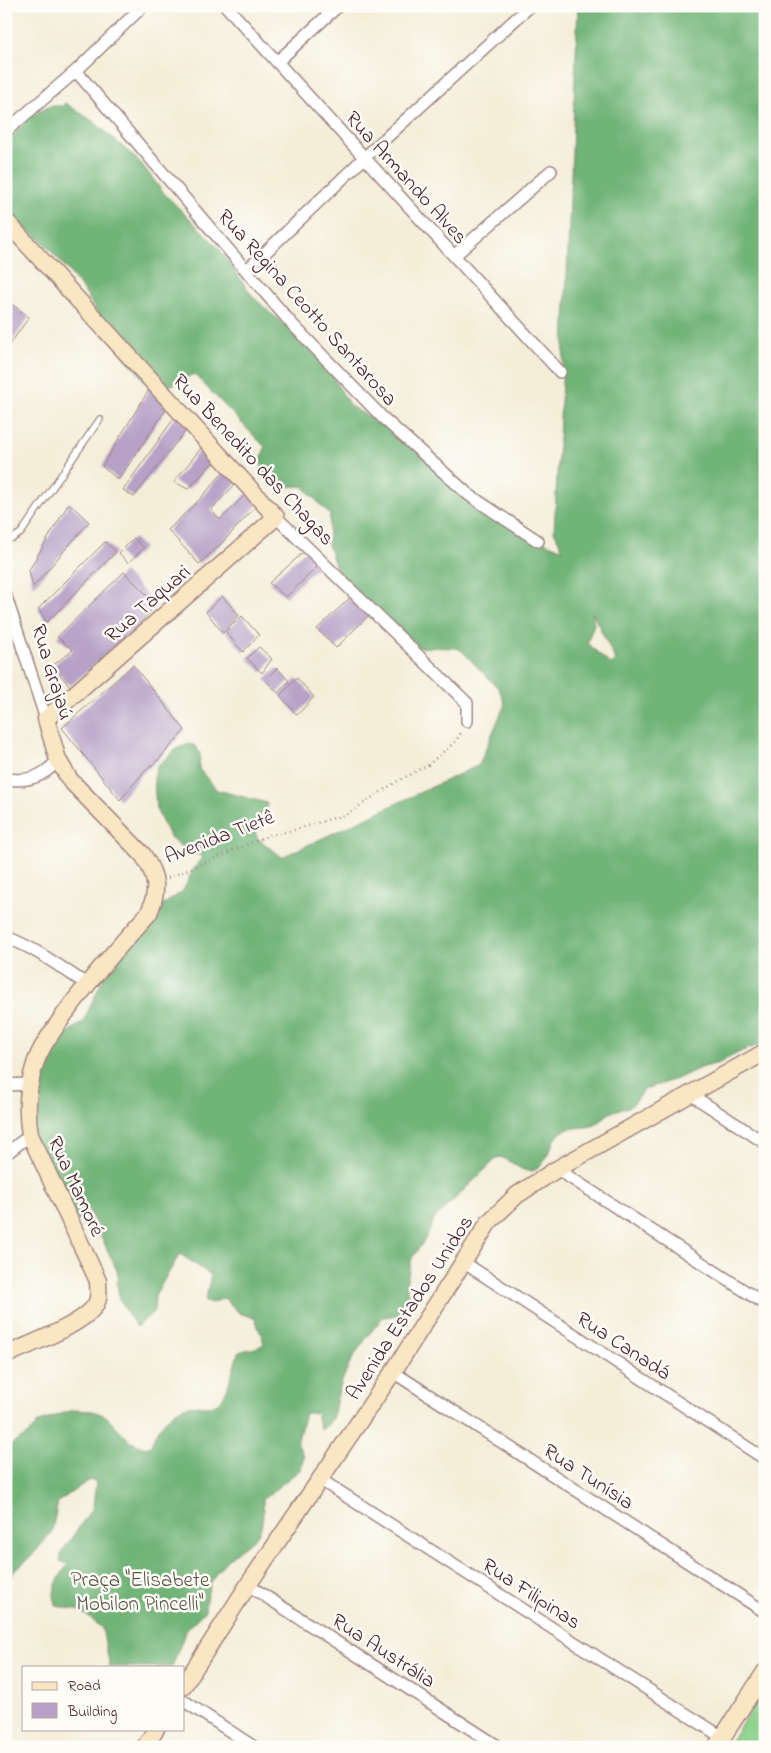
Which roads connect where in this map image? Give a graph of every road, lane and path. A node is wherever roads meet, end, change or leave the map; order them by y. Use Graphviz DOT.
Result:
graph roads {
  1 [pos="143,6"];
  2 [pos="226,6"];
  3 [pos="338,6"];
  4 [pos="530,6"];
  5 [pos="277,62"];
  6 [pos="76,71"];
  7 [pos="6,131"];
  8 [pos="364,158"];
  9 [pos="550,171"];
  10 [pos="6,221"];
  11 [pos="454,256"];
  12 [pos="247,270"];
  13 [pos="560,372"];
  14 [pos="100,419"];
  15 [pos="276,518"];
  16 [pos="6,539"];
  17 [pos="538,541"];
  18 [pos="6,597"];
  19 [pos="46,719"];
  20 [pos="467,722"];
  21 [pos="58,760"];
  22 [pos="6,779"];
  23 [pos="155,884"];
  24 [pos="6,937"];
  25 [pos="86,984"];
  26 [pos="765,1052"];
  27 [pos="29,1084"];
  28 [pos="6,1085"];
  29 [pos="690,1094"];
  30 [pos="30,1135"];
  31 [pos="765,1143"];
  32 [pos="6,1154"];
  33 [pos="557,1169"];
  34 [pos="463,1262"];
  35 [pos="765,1304"];
  36 [pos="6,1355"];
  37 [pos="393,1372"];
  38 [pos="765,1459"];
  39 [pos="321,1480"];
  40 [pos="248,1586"];
  41 [pos="765,1612"];
  42 [pos="765,1672"];
  43 [pos="185,1684"];
  44 [pos="185,1702"];
  45 [pos="155,1730"];
  46 [pos="719,1742"];
  47 [pos="145,1747"];
  48 [pos="254,1747"];
  49 [pos="499,1747"];
  1 -- 6 [label="street"];
  2 -- 5 [label="street, Rua Armando Alves"];
  3 -- 5 [label="street"];
  4 -- 8 [label="street"];
  5 -- 8 [label="street, Rua Armando Alves"];
  6 -- 7 [label="street"];
  6 -- 12 [label="street, Rua Regina Ceotto Santarosa"];
  8 -- 11 [label="street, Rua Armando Alves"];
  8 -- 12 [label="street"];
  9 -- 11 [label="street"];
  10 -- 15 [label="street, Rua Benedito das Chagas"];
  11 -- 13 [label="street, Rua Armando Alves"];
  12 -- 17 [label="street, Rua Regina Ceotto Santarosa"];
  14 -- 16 [label="lane"];
  15 -- 19 [label="street, Rua Taquari"];
  15 -- 20 [label="street, Rua Benedito das Chagas"];
  18 -- 19 [label="street, Rua Grajaú"];
  19 -- 21 [label="street, Rua Grajaú"];
  20 -- 23 [label="path, Avenida Tietê"];
  21 -- 22 [label="street"];
  21 -- 23 [label="street, Rua Grajaú"];
  23 -- 25 [label="street, Avenida Tietê"];
  24 -- 25 [label="street"];
  25 -- 27 [label="street, Avenida Tietê"];
  26 -- 29 [label="street, Avenida Estados Unidos"];
  27 -- 28 [label="street"];
  27 -- 30 [label="street, Rua Mamoré"];
  29 -- 31 [label="street"];
  29 -- 33 [label="street, Avenida Estados Unidos"];
  30 -- 32 [label="street"];
  30 -- 36 [label="street, Rua Mamoré"];
  33 -- 34 [label="street, Avenida Estados Unidos"];
  33 -- 35 [label="street"];
  34 -- 37 [label="street, Avenida Estados Unidos"];
  34 -- 38 [label="street, Rua Canadá"];
  37 -- 39 [label="street, Avenida Estados Unidos"];
  37 -- 41 [label="street, Rua Tunísia"];
  39 -- 40 [label="street, Avenida Estados Unidos"];
  39 -- 46 [label="street, Rua Filipinas"];
  40 -- 43 [label="street, Avenida Estados Unidos"];
  40 -- 49 [label="street, Rua Austrália"];
  42 -- 46 [label="street"];
  44 -- 48 [label="street"];
  45 -- 47 [label="street"];
}
